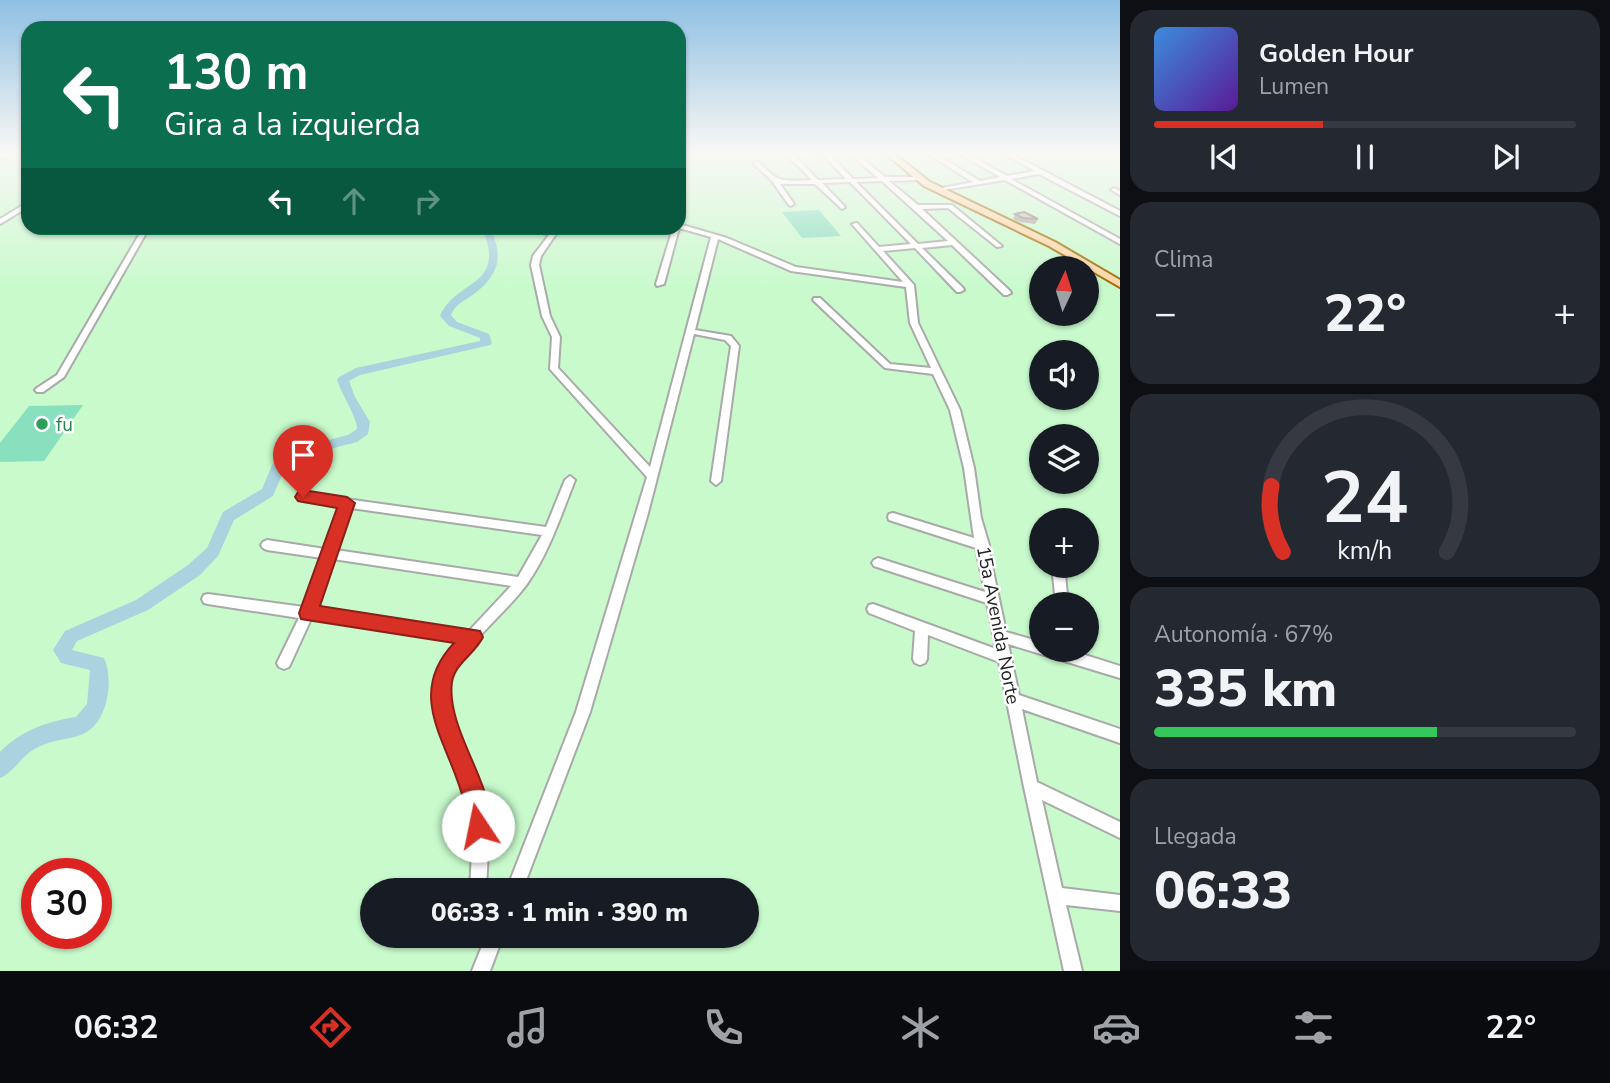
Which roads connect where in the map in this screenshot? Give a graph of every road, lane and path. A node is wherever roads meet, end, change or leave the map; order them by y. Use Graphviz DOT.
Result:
graph roads {
  1 [pos="787,198"];
  2 [pos="834,198"];
  3 [pos="870,198"];
  4 [pos="905,198"];
  5 [pos="956,198"];
  6 [pos="1043,198"];
  7 [pos="1090,198"];
  8 [pos="791,204"];
  9 [pos="842,207"];
  10 [pos="21,208"];
  11 [pos="916,208"];
  12 [pos="1120,214"];
  13 [pos="0,222"];
  14 [pos="855,224"];
  15 [pos="686,229"];
  16 [pos="142,235"];
  17 [pos="552,235"];
  18 [pos="675,235"];
  19 [pos="715,236"];
  20 [pos="1120,242"];
  21 [pos="954,243"];
  22 [pos="917,246"];
  23 [pos="999,246"];
  24 [pos="878,248"];
  25 [pos="660,284"];
  26 [pos="1120,284"];
  27 [pos="910,285"];
  28 [pos="960,290"];
  29 [pos="1007,293"];
  30 [pos="817,300"];
  31 [pos="690,331"];
  32 [pos="936,371"];
  33 [pos="40,390"];
  34 [pos="652,476"];
  35 [pos="570,480"];
  36 [pos="716,481"];
  37 [pos="303,497"];
  38 [pos="347,503"];
  39 [pos="893,517"];
  40 [pos="549,532"];
  41 [pos="267,545"];
  42 [pos="983,545"];
  43 [pos="329,554"];
  44 [pos="878,563"];
  45 [pos="521,582"];
  46 [pos="208,599"];
  47 [pos="994,600"];
  48 [pos="873,609"];
  49 [pos="308,613"];
  50 [pos="922,627"];
  51 [pos="1001,636"];
  52 [pos="473,637"];
  53 [pos="1029,645"];
  54 [pos="920,659"];
  55 [pos="1006,659"];
  56 [pos="1092,662"];
  57 [pos="284,663"];
  58 [pos="1120,672"];
  59 [pos="1014,700"];
  60 [pos="1120,736"];
  61 [pos="1031,787"];
  62 [pos="1120,830"];
  63 [pos="478,878"];
  64 [pos="519,878"];
  65 [pos="1056,896"];
  66 [pos="1120,903"];
  67 [pos="488,948"];
  68 [pos="481,971"];
  69 [pos="1073,971"];
  1 -- 8 [label="street"];
  2 -- 9 [label="street"];
  3 -- 22 [label="street"];
  4 -- 11 [label="street"];
  5 -- 26 [label="main road"];
  6 -- 20 [label="street"];
  7 -- 12 [label="street"];
  10 -- 13 [label="street"];
  11 -- 21 [label="street"];
  11 -- 23 [label="street"];
  14 -- 24 [label="street"];
  15 -- 19 [label="street"];
  16 -- 33 [label="street"];
  17 -- 34 [label="street"];
  18 -- 25 [label="street"];
  19 -- 27 [label="street"];
  19 -- 31 [label="street"];
  21 -- 22 [label="street"];
  21 -- 29 [label="street"];
  22 -- 24 [label="street"];
  22 -- 28 [label="street"];
  24 -- 27 [label="street"];
  27 -- 32 [label="street, 15a Avenida Norte"];
  30 -- 32 [label="street"];
  31 -- 34 [label="street"];
  31 -- 36 [label="street"];
  32 -- 42 [label="street, 15a Avenida Norte"];
  34 -- 64 [label="street"];
  35 -- 40 [label="street"];
  37 -- 38 [label="street"];
  38 -- 40 [label="street"];
  38 -- 43 [label="street"];
  39 -- 42 [label="street"];
  40 -- 45 [label="street"];
  41 -- 43 [label="street"];
  42 -- 47 [label="street, 15a Avenida Norte"];
  43 -- 45 [label="street"];
  43 -- 49 [label="street"];
  44 -- 47 [label="street"];
  45 -- 52 [label="street"];
  46 -- 49 [label="street"];
  47 -- 51 [label="street, 15a Avenida Norte"];
  48 -- 50 [label="street"];
  49 -- 52 [label="street"];
  49 -- 57 [label="street"];
  50 -- 54 [label="street"];
  50 -- 55 [label="street"];
  51 -- 53 [label="street"];
  51 -- 55 [label="street, 15a Avenida Norte"];
  52 -- 63 [label="street"];
  55 -- 59 [label="street, 15a Avenida Norte"];
  56 -- 58 [label="street"];
  59 -- 60 [label="street"];
  59 -- 61 [label="street, 15a Avenida Norte"];
  61 -- 62 [label="street"];
  61 -- 65 [label="street, 15a Avenida Norte"];
  65 -- 66 [label="street"];
  65 -- 69 [label="street, 15a Avenida Norte"];
  67 -- 68 [label="street"];
}
